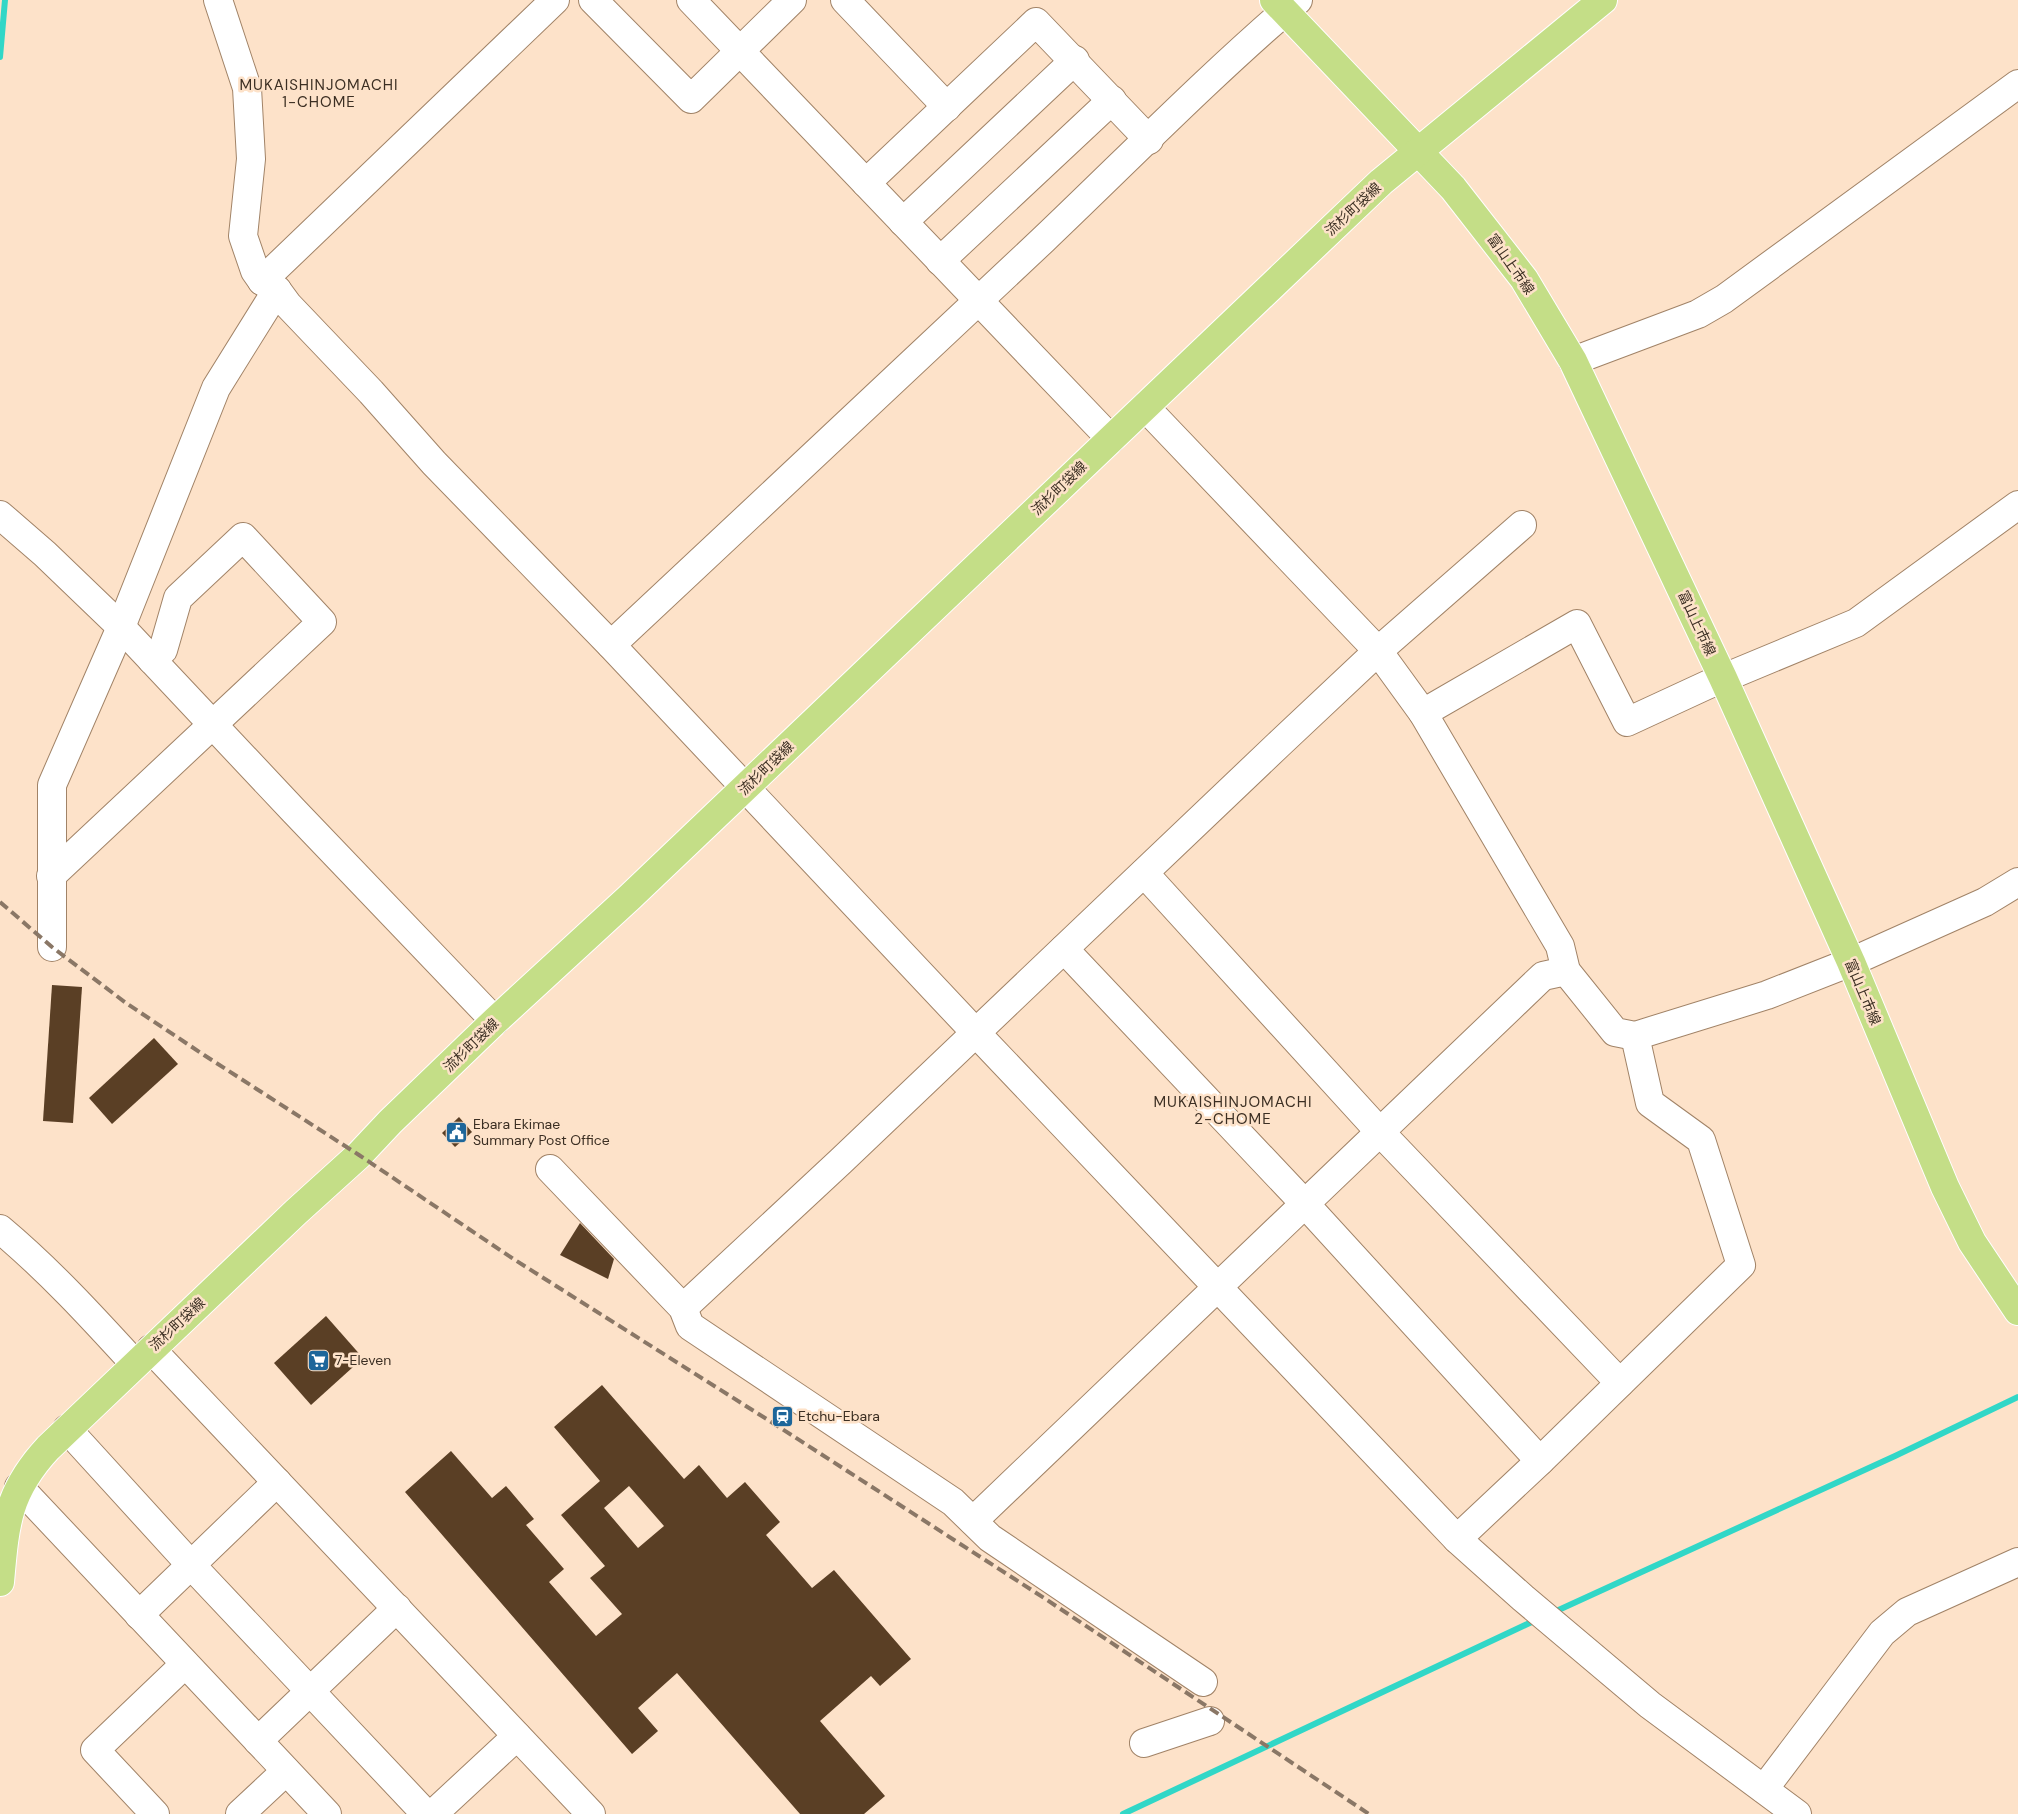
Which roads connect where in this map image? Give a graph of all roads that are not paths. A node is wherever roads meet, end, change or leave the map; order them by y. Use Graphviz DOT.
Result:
graph roads {
  1 [pos="218,0"];
  2 [pos="555,0"];
  3 [pos="593,0"];
  4 [pos="691,0"];
  5 [pos="792,0"];
  6 [pos="845,0"];
  7 [pos="1603,0"];
  8 [pos="1285,4"];
  9 [pos="740,52"];
  10 [pos="1075,60"];
  11 [pos="2018,84"];
  12 [pos="1112,100"];
  13 [pos="947,107"];
  14 [pos="1148,140"];
  15 [pos="1418,150"];
  16 [pos="866,184"];
  17 [pos="903,222"];
  18 [pos="940,261"];
  19 [pos="270,285"];
  20 [pos="978,301"];
  21 [pos="1573,361"];
  22 [pos="1145,407"];
  23 [pos="1111,439"];
  24 [pos="2018,505"];
  25 [pos="0,515"];
  26 [pos="1522,525"];
  27 [pos="121,627"];
  28 [pos="611,645"];
  29 [pos="1378,652"];
  30 [pos="152,660"];
  31 [pos="1723,678"];
  32 [pos="1423,712"];
  33 [pos="212,724"];
  34 [pos="745,788"];
  35 [pos="1144,873"];
  36 [pos="52,876"];
  37 [pos="2018,882"];
  38 [pos="52,948"];
  39 [pos="1064,949"];
  40 [pos="1850,962"];
  41 [pos="1566,972"];
  42 [pos="495,1021"];
  43 [pos="976,1033"];
  44 [pos="1635,1036"];
  45 [pos="1380,1132"];
  46 [pos="550,1169"];
  47 [pos="1306,1205"];
  48 [pos="0,1229"];
  49 [pos="1218,1287"];
  50 [pos="683,1308"];
  51 [pos="2018,1311"];
  52 [pos="143,1356"];
  53 [pos="1620,1383"];
  54 [pos="68,1429"];
  55 [pos="1540,1461"];
  56 [pos="277,1482"];
  57 [pos="19,1487"];
  58 [pos="973,1521"];
  59 [pos="1456,1539"];
  60 [pos="2018,1562"];
  61 [pos="191,1565"];
  62 [pos="0,1582"];
  63 [pos="397,1608"];
  64 [pos="139,1615"];
  65 [pos="185,1664"];
  66 [pos="1203,1682"];
  67 [pos="310,1691"];
  68 [pos="1210,1721"];
  69 [pos="517,1736"];
  70 [pos="258,1741"];
  71 [pos="1144,1743"];
  72 [pos="286,1771"];
  73 [pos="1764,1789"];
  74 [pos="145,1811"];
  75 [pos="240,1814"];
  76 [pos="327,1814"];
  77 [pos="426,1814"];
  78 [pos="433,1814"];
  79 [pos="592,1814"];
  80 [pos="1797,1814"];
  1 -- 19 [label="street"];
  2 -- 19 [label="street"];
  3 -- 9 [label="street"];
  4 -- 9 [label="street"];
  5 -- 9 [label="street"];
  6 -- 13 [label="street"];
  7 -- 15 [label="main road, 流杉町袋線"];
  8 -- 14 [label="street"];
  8 -- 15 [label="main road, 富山上市線"];
  9 -- 16 [label="street"];
  10 -- 12 [label="street"];
  10 -- 13 [label="street"];
  10 -- 17 [label="street"];
  11 -- 21 [label="street"];
  12 -- 14 [label="street"];
  12 -- 18 [label="street"];
  13 -- 16 [label="street"];
  14 -- 20 [label="street"];
  15 -- 21 [label="main road, 富山上市線"];
  15 -- 22 [label="main road, 流杉町袋線"];
  16 -- 17 [label="street"];
  17 -- 18 [label="street"];
  18 -- 20 [label="street"];
  19 -- 27 [label="street"];
  19 -- 28 [label="street"];
  20 -- 23 [label="street"];
  20 -- 28 [label="street"];
  21 -- 31 [label="main road, 富山上市線"];
  22 -- 23 [label="main road, 流杉町袋線"];
  22 -- 29 [label="street"];
  23 -- 34 [label="main road, 流杉町袋線"];
  24 -- 31 [label="street"];
  25 -- 27 [label="street"];
  26 -- 29 [label="street"];
  27 -- 30 [label="street"];
  27 -- 36 [label="street"];
  28 -- 34 [label="street"];
  29 -- 32 [label="street"];
  29 -- 35 [label="street"];
  30 -- 33 [label="street"];
  30 -- 33 [label="street"];
  31 -- 32 [label="street"];
  31 -- 40 [label="main road, 富山上市線"];
  32 -- 41 [label="street"];
  33 -- 36 [label="street"];
  33 -- 42 [label="street"];
  34 -- 42 [label="main road, 流杉町袋線"];
  34 -- 43 [label="street"];
  35 -- 39 [label="street"];
  35 -- 45 [label="street"];
  36 -- 38 [label="street"];
  37 -- 40 [label="street"];
  39 -- 43 [label="street"];
  39 -- 47 [label="street"];
  40 -- 44 [label="street"];
  40 -- 51 [label="main road, 富山上市線"];
  41 -- 44 [label="street"];
  41 -- 45 [label="street"];
  42 -- 52 [label="main road, 流杉町袋線"];
  43 -- 49 [label="street"];
  43 -- 50 [label="street"];
  44 -- 53 [label="street"];
  45 -- 47 [label="street"];
  45 -- 53 [label="street"];
  46 -- 50 [label="street"];
  47 -- 49 [label="street"];
  47 -- 55 [label="street"];
  48 -- 52 [label="street"];
  49 -- 58 [label="street"];
  49 -- 59 [label="street"];
  50 -- 58 [label="street"];
  52 -- 54 [label="main road, 流杉町袋線"];
  52 -- 56 [label="street"];
  53 -- 55 [label="street"];
  54 -- 57 [label="main road, 流杉町袋線"];
  54 -- 61 [label="street"];
  55 -- 59 [label="street"];
  56 -- 61 [label="street"];
  56 -- 63 [label="street"];
  57 -- 62 [label="main road, 流杉町袋線"];
  57 -- 64 [label="street"];
  58 -- 66 [label="street"];
  59 -- 73 [label="street"];
  60 -- 73 [label="street"];
  61 -- 64 [label="street"];
  61 -- 67 [label="street"];
  63 -- 67 [label="street"];
  63 -- 69 [label="street"];
  64 -- 65 [label="street"];
  65 -- 70 [label="street"];
  65 -- 74 [label="street"];
  67 -- 70 [label="street"];
  67 -- 77 [label="street"];
  68 -- 71 [label="street"];
  69 -- 78 [label="street"];
  69 -- 79 [label="street"];
  70 -- 72 [label="street"];
  72 -- 75 [label="street"];
  72 -- 76 [label="street"];
  73 -- 80 [label="street"];
}
